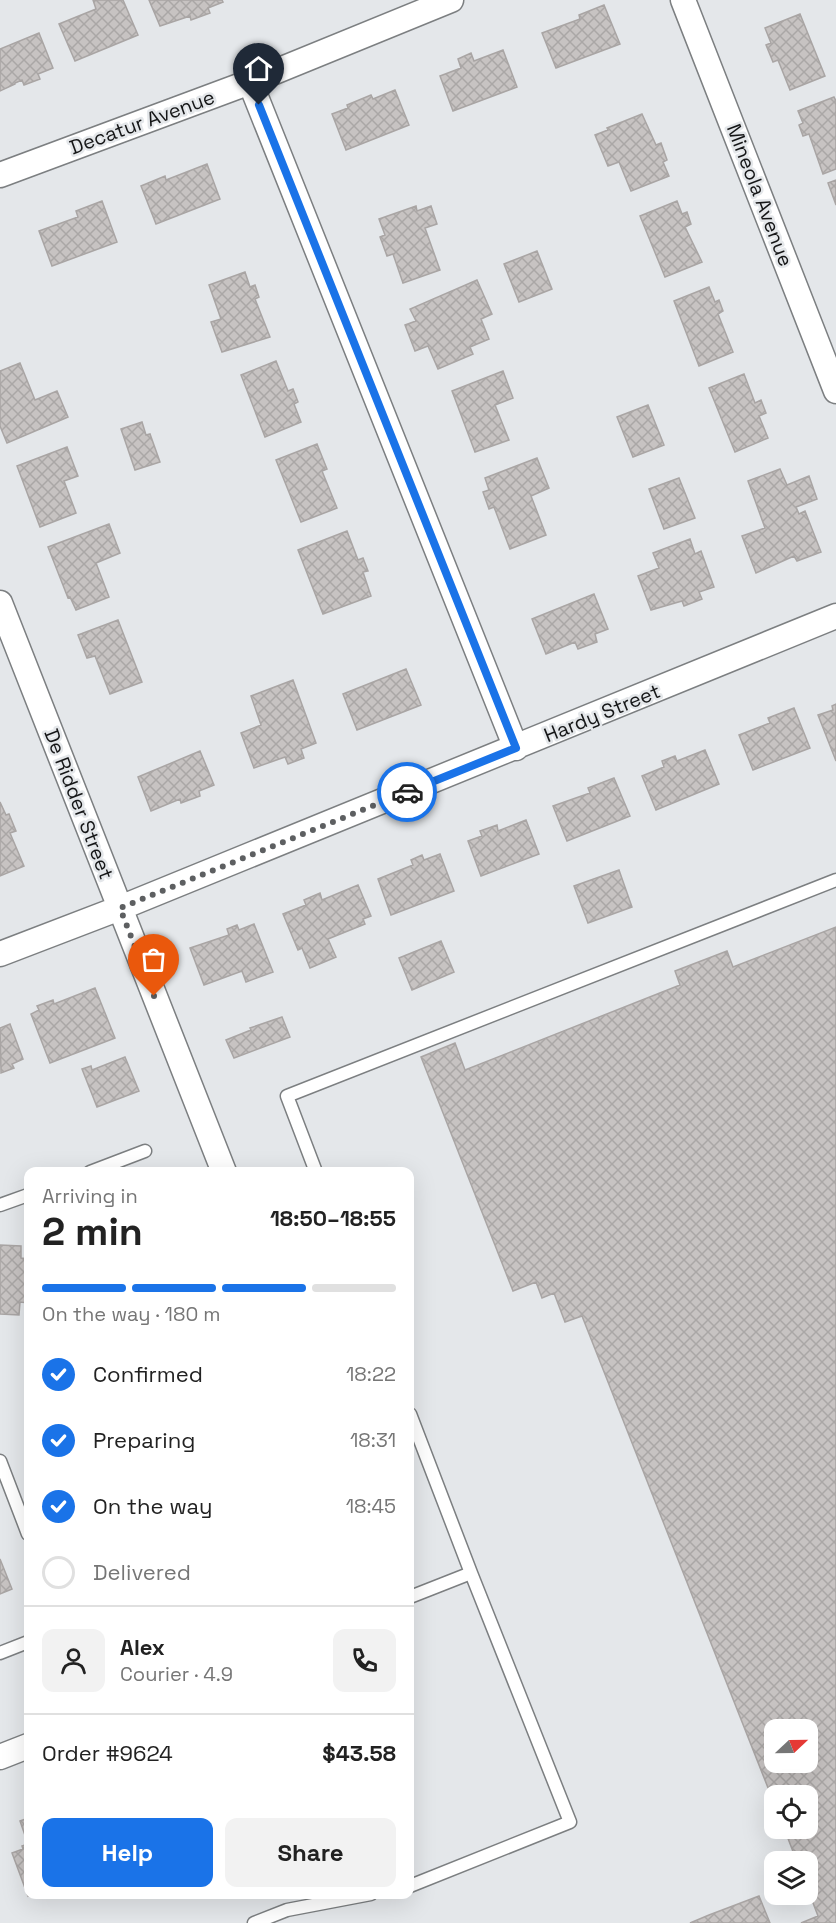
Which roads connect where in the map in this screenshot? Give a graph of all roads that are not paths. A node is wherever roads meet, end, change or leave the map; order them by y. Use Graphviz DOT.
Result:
graph roads {
  1 [pos="451,0"];
  2 [pos="684,0"];
  3 [pos="250,82"];
  4 [pos="0,175"];
  5 [pos="836,391"];
  6 [pos="0,603"];
  7 [pos="836,616"];
  8 [pos="516,748"];
  9 [pos="836,880"];
  10 [pos="120,908"];
  11 [pos="0,954"];
  12 [pos="145,1151"];
  13 [pos="103,1167"];
  14 [pos="222,1167"];
  15 [pos="314,1167"];
  16 [pos="24,1196"];
  17 [pos="0,1205"];
  18 [pos="414,1424"];
  19 [pos="0,1461"];
  20 [pos="24,1524"];
  21 [pos="471,1573"];
  22 [pos="414,1596"];
  23 [pos="24,1644"];
  24 [pos="0,1653"];
  25 [pos="24,1748"];
  26 [pos="0,1757"];
  27 [pos="414,1884"];
  28 [pos="345,1899"];
  29 [pos="254,1923"];
  1 -- 3 [label="street, Decatur Avenue"];
  2 -- 5 [label="street, Mineola Avenue"];
  3 -- 4 [label="street, Decatur Avenue"];
  3 -- 8 [label="street"];
  6 -- 10 [label="street, De Ridder Street"];
  7 -- 8 [label="street, Hardy Street"];
  8 -- 10 [label="street, Hardy Street"];
  9 -- 15 [label="lane"];
  10 -- 11 [label="street, Hardy Street"];
  10 -- 14 [label="street, De Ridder Street"];
  12 -- 13 [label="lane"];
  16 -- 17 [label="lane"];
  18 -- 21 [label="lane"];
  19 -- 20 [label="lane"];
  21 -- 22 [label="lane"];
  21 -- 27 [label="lane"];
  23 -- 24 [label="lane"];
  25 -- 26 [label="street"];
  28 -- 29 [label="lane"];
}
